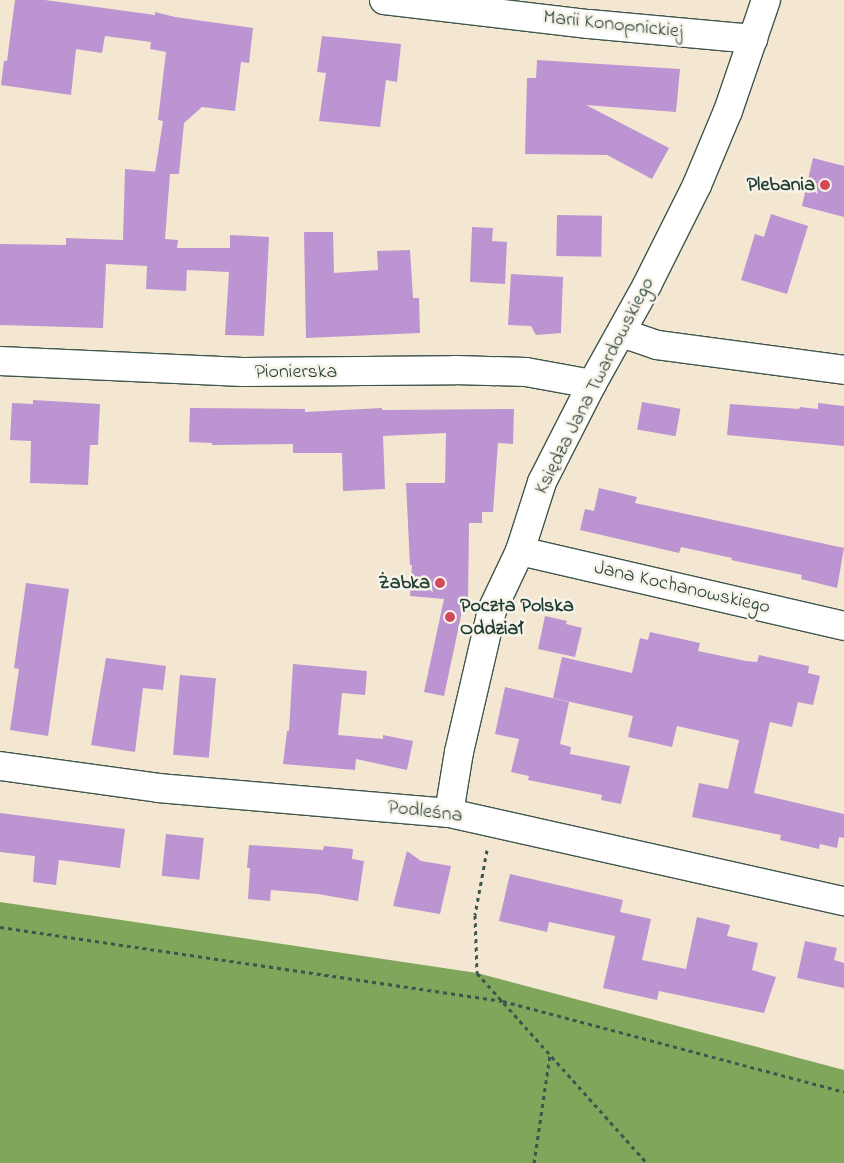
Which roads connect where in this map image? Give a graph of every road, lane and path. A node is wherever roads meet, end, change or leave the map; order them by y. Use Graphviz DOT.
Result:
graph roads {
  1 [pos="384,0"];
  2 [pos="766,0"];
  3 [pos="753,38"];
  4 [pos="622,332"];
  5 [pos="0,361"];
  6 [pos="844,370"];
  7 [pos="592,384"];
  8 [pos="520,551"];
  9 [pos="844,626"];
  10 [pos="0,766"];
  11 [pos="449,813"];
  12 [pos="492,822"];
  13 [pos="844,901"];
  14 [pos="0,927"];
  15 [pos="503,1001"];
  16 [pos="550,1055"];
  17 [pos="844,1092"];
  18 [pos="534,1163"];
  19 [pos="647,1163"];
  1 -- 3 [label="street, Marii Konopnickiej"];
  2 -- 3 [label="street, Księdza Jana Twardowskiego"];
  3 -- 4 [label="street, Księdza Jana Twardowskiego"];
  4 -- 6 [label="street"];
  4 -- 7 [label="street, Księdza Jana Twardowskiego"];
  5 -- 7 [label="street, Pionierska"];
  7 -- 8 [label="street, Księdza Jana Twardowskiego"];
  8 -- 9 [label="street, Jana Kochanowskiego"];
  8 -- 11 [label="street, Księdza Jana Twardowskiego"];
  10 -- 11 [label="street, Podleśna"];
  11 -- 12 [label="street, Podleśna"];
  12 -- 13 [label="street, Podleśna"];
  12 -- 15 [label="path"];
  14 -- 15 [label="path"];
  15 -- 16 [label="path"];
  15 -- 17 [label="path"];
  16 -- 18 [label="path"];
  16 -- 19 [label="path"];
}
